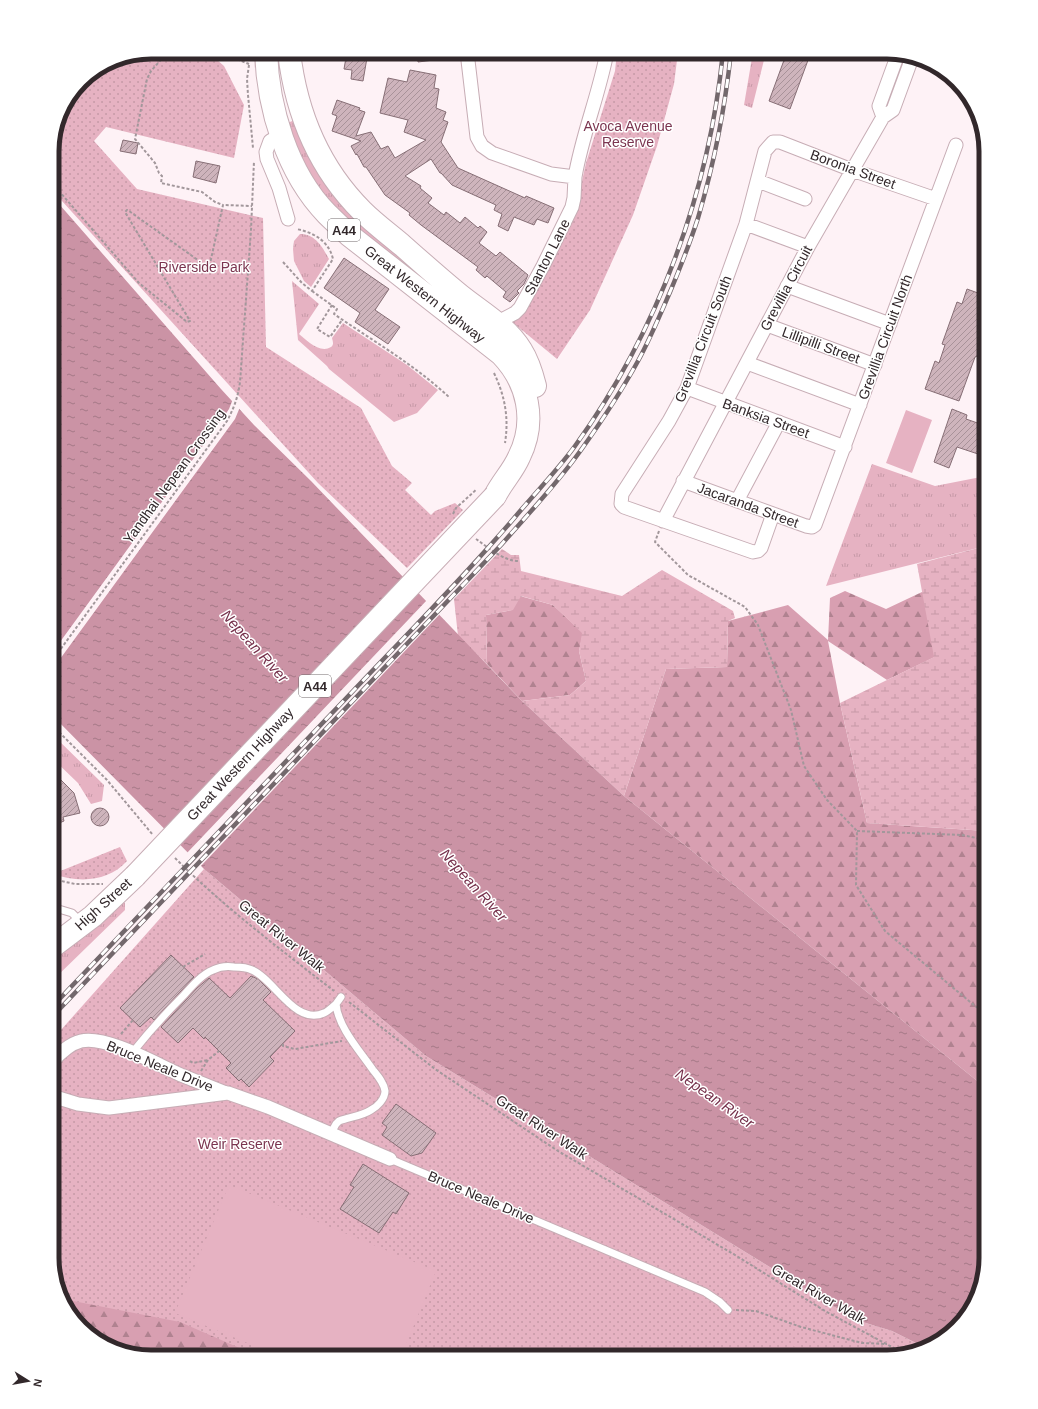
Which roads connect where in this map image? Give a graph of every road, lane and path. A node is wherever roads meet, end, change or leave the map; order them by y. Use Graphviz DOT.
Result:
graph roads {
  1 [pos="162,59"];
  2 [pos="238,59"];
  3 [pos="248,59"];
  4 [pos="257,59"];
  5 [pos="258,59"];
  6 [pos="290,59"];
  7 [pos="468,59"];
  8 [pos="606,59"];
  9 [pos="896,59"];
  10 [pos="911,62"];
  11 [pos="883,117"];
  12 [pos="280,135"];
  13 [pos="770,144"];
  14 [pos="956,145"];
  15 [pos="852,170"];
  16 [pos="575,177"];
  17 [pos="758,181"];
  18 [pos="59,191"];
  19 [pos="805,199"];
  20 [pos="936,199"];
  21 [pos="223,205"];
  22 [pos="252,206"];
  23 [pos="288,220"];
  24 [pos="746,224"];
  25 [pos="808,247"];
  26 [pos="284,262"];
  27 [pos="787,286"];
  28 [pos="312,291"];
  29 [pos="332,305"];
  30 [pos="342,320"];
  31 [pos="496,323"];
  32 [pos="767,324"];
  33 [pos="890,324"];
  34 [pos="746,363"];
  35 [pos="875,365"];
  36 [pos="493,371"];
  37 [pos="687,388"];
  38 [pos="450,398"];
  39 [pos="725,402"];
  40 [pos="860,405"];
  41 [pos="779,422"];
  42 [pos="505,445"];
  43 [pos="845,447"];
  44 [pos="683,481"];
  45 [pos="494,496"];
  46 [pos="738,501"];
  47 [pos="773,514"];
  48 [pos="663,520"];
  49 [pos="812,527"];
  50 [pos="59,651"];
  51 [pos="59,732"];
  52 [pos="148,830"];
  53 [pos="857,831"];
  54 [pos="979,839"];
  55 [pos="135,876"];
  56 [pos="197,879"];
  57 [pos="59,881"];
  58 [pos="105,884"];
  59 [pos="59,909"];
  60 [pos="83,924"];
  61 [pos="59,942"];
  62 [pos="205,954"];
  63 [pos="183,967"];
  64 [pos="341,997"];
  65 [pos="336,1004"];
  66 [pos="979,1009"];
  67 [pos="133,1020"];
  68 [pos="353,1041"];
  69 [pos="283,1044"];
  70 [pos="112,1045"];
  71 [pos="219,1051"];
  72 [pos="132,1053"];
  73 [pos="59,1055"];
  74 [pos="208,1060"];
  75 [pos="190,1061"];
  76 [pos="197,1081"];
  77 [pos="228,1093"];
  78 [pos="59,1098"];
  79 [pos="331,1133"];
  80 [pos="390,1159"];
  81 [pos="728,1310"];
  82 [pos="888,1344"];
  83 [pos="897,1349"];
  1 -- 21 [label="path"];
  2 -- 3 [label="path"];
  4 -- 22 [label="path, Yandhai Nepean Crossing"];
  5 -- 12 [label="highway, Great Western Highway / A44"];
  6 -- 31 [label="highway, Great Western Highway / A44"];
  7 -- 16 [label="street"];
  8 -- 16 [label="street, Stanton Lane"];
  9 -- 11 [label="street"];
  10 -- 11 [label="street, Grevillia Circuit"];
  11 -- 15 [label="street, Grevillia Circuit"];
  12 -- 23 [label="street"];
  12 -- 45 [label="highway, Great Western Highway / A44"];
  13 -- 15 [label="street, Boronia Street"];
  13 -- 17 [label="street, Grevillia Circuit South"];
  14 -- 20 [label="street, Grevillia Circuit North"];
  15 -- 20 [label="street, Boronia Street"];
  15 -- 25 [label="street, Grevillia Circuit"];
  16 -- 31 [label="street, Stanton Lane"];
  17 -- 19 [label="street"];
  17 -- 24 [label="street, Grevillia Circuit South"];
  18 -- 21 [label="path"];
  20 -- 33 [label="street, Grevillia Circuit North"];
  21 -- 22 [label="path"];
  22 -- 50 [label="path, Yandhai Nepean Crossing"];
  23 -- 28 [label="path"];
  24 -- 25 [label="street"];
  24 -- 37 [label="street, Grevillia Circuit South"];
  25 -- 27 [label="street, Grevillia Circuit"];
  26 -- 28 [label="path"];
  27 -- 32 [label="street, Grevillia Circuit"];
  27 -- 33 [label="street"];
  28 -- 29 [label="path"];
  29 -- 30 [label="path"];
  29 -- 30 [label="path"];
  30 -- 38 [label="path"];
  31 -- 45 [label="highway, Great Western Highway / A44"];
  32 -- 34 [label="street, Grevillia Circuit"];
  32 -- 35 [label="street, Lillipilli Street"];
  33 -- 35 [label="street, Grevillia Circuit North"];
  34 -- 39 [label="street, Grevillia Circuit"];
  34 -- 40 [label="street"];
  35 -- 40 [label="street, Grevillia Circuit North"];
  36 -- 42 [label="path"];
  37 -- 39 [label="street, Banksia Street"];
  37 -- 48 [label="street, Grevillia Circuit South"];
  39 -- 41 [label="street, Banksia Street"];
  39 -- 44 [label="street, Grevillia Circuit"];
  40 -- 43 [label="street, Grevillia Circuit North"];
  41 -- 43 [label="street, Banksia Street"];
  41 -- 46 [label="street"];
  43 -- 49 [label="street, Grevillia Circuit North"];
  44 -- 46 [label="street, Jacaranda Street"];
  44 -- 48 [label="street, Grevillia Circuit"];
  45 -- 55 [label="highway, Great Western Highway / A44, bridge"];
  46 -- 47 [label="street, Jacaranda Street"];
  47 -- 48 [label="street"];
  47 -- 49 [label="street, Jacaranda Street"];
  48 -- 53 [label="path"];
  51 -- 52 [label="path"];
  53 -- 54 [label="path"];
  53 -- 66 [label="path"];
  55 -- 60 [label="highway, High Street / A44"];
  56 -- 64 [label="path, Great River Walk"];
  57 -- 58 [label="path"];
  59 -- 60 [label="lane"];
  60 -- 61 [label="highway, High Street / A44"];
  62 -- 63 [label="path"];
  64 -- 65 [label="lane"];
  64 -- 82 [label="path, Great River Walk"];
  65 -- 68 [label="lane"];
  65 -- 72 [label="lane"];
  67 -- 70 [label="path"];
  68 -- 69 [label="path"];
  68 -- 79 [label="lane"];
  70 -- 72 [label="street, Bruce Neale Drive"];
  70 -- 73 [label="street, Bruce Neale Drive"];
  71 -- 74 [label="path"];
  72 -- 76 [label="street, Bruce Neale Drive"];
  74 -- 75 [label="path"];
  74 -- 76 [label="path"];
  76 -- 77 [label="street, Bruce Neale Drive"];
  77 -- 78 [label="street, Bruce Neale Drive"];
  77 -- 79 [label="street, Bruce Neale Drive"];
  79 -- 80 [label="street, Bruce Neale Drive"];
  80 -- 81 [label="lane, Bruce Neale Drive"];
  81 -- 82 [label="path"];
  82 -- 83 [label="path, Great River Walk"];
}
